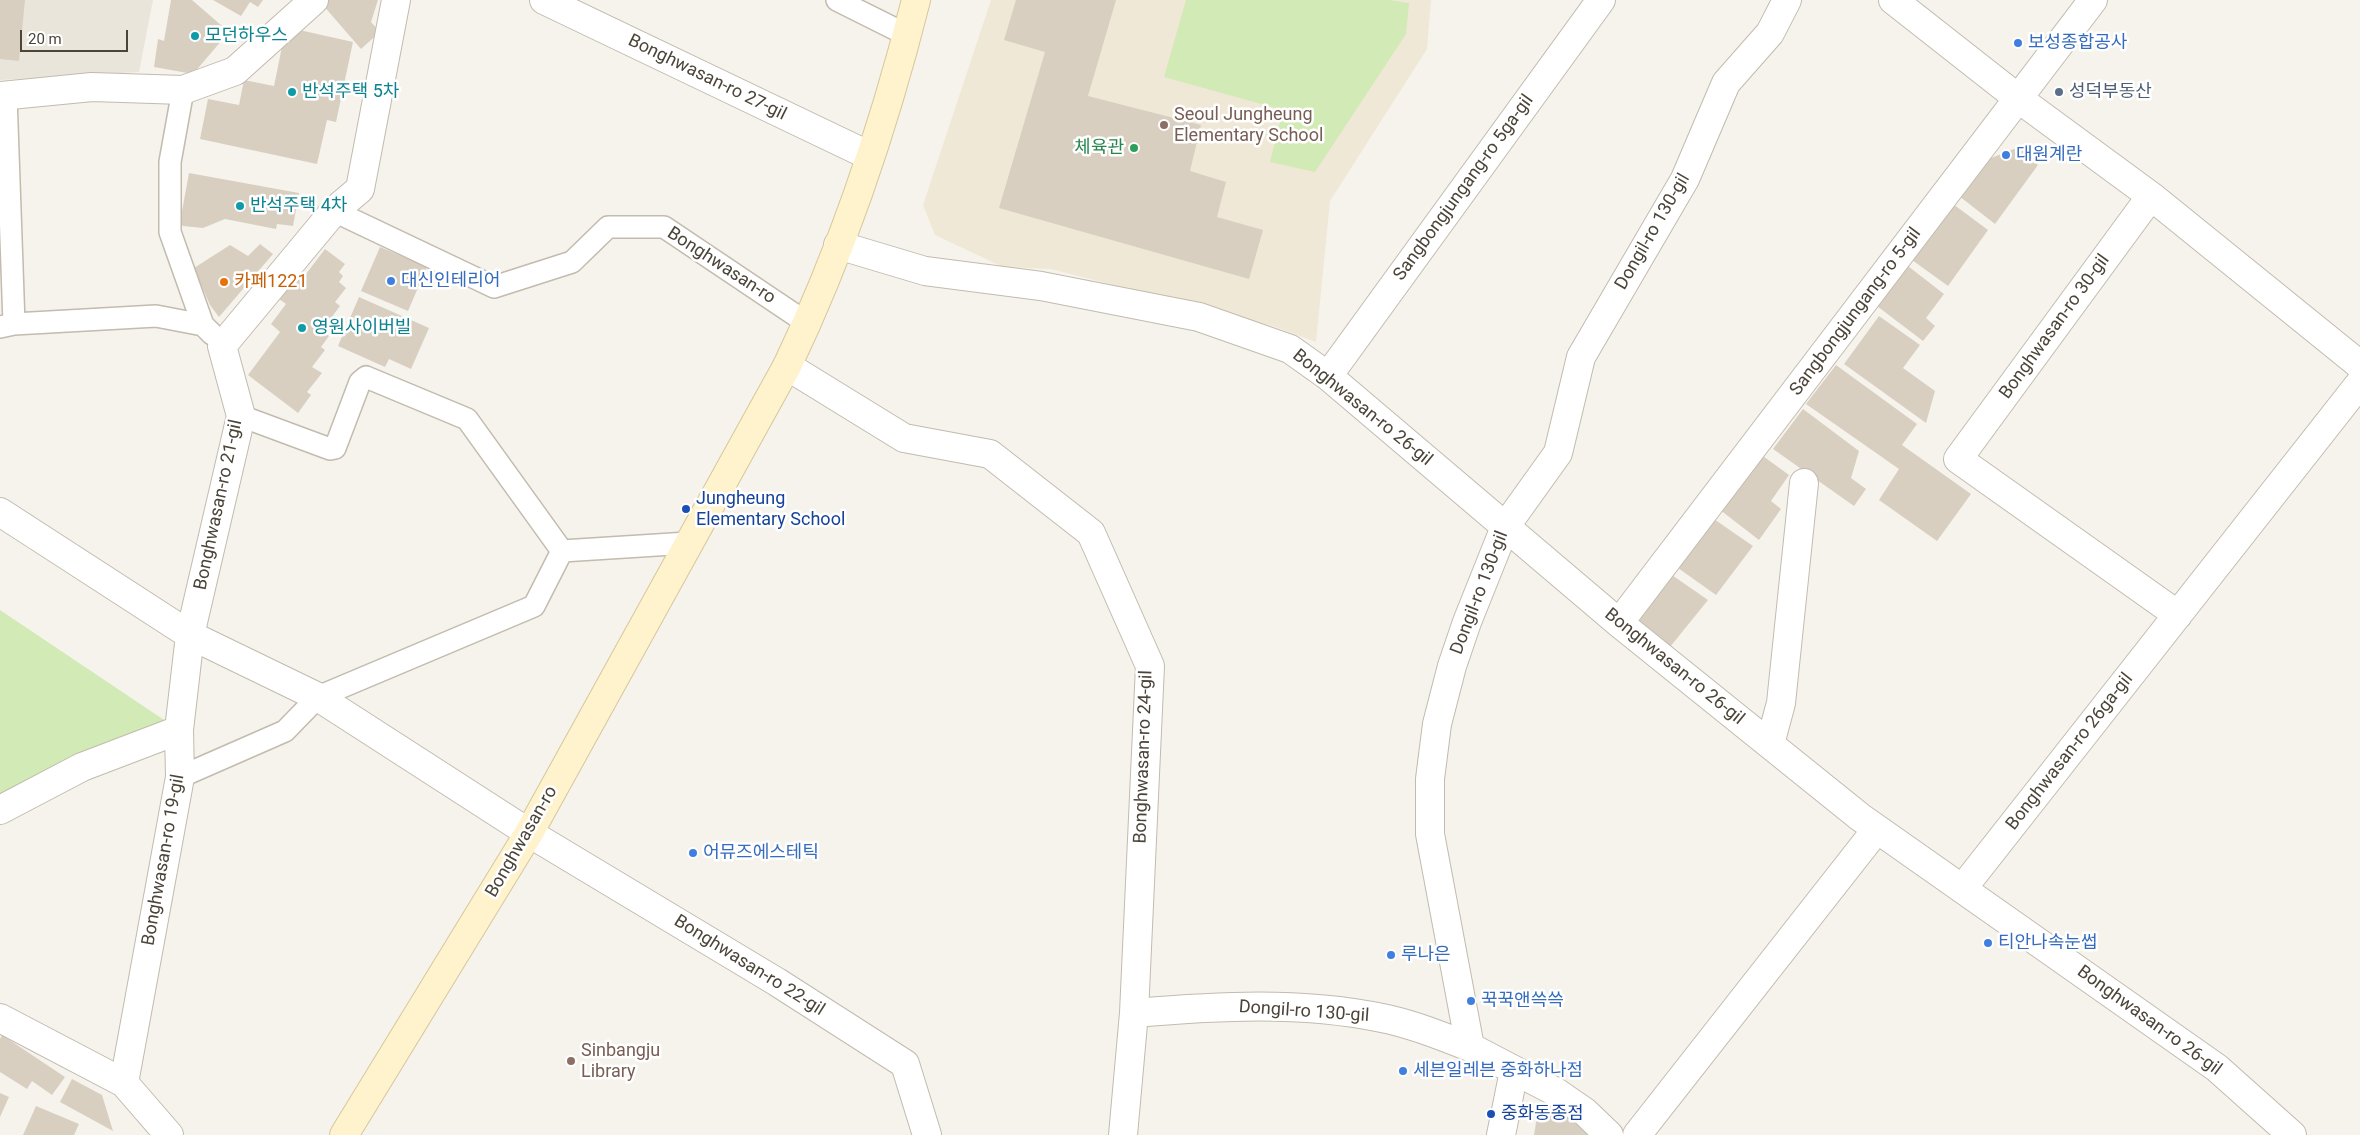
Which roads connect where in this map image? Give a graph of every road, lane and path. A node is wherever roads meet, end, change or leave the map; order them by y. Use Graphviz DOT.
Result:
graph roads {
  1 [pos="314,0"];
  2 [pos="396,0"];
  3 [pos="544,0"];
  4 [pos="837,0"];
  5 [pos="916,0"];
  6 [pos="1601,0"];
  7 [pos="1787,0"];
  8 [pos="1893,0"];
  9 [pos="2093,0"];
  10 [pos="907,35"];
  11 [pos="183,90"];
  12 [pos="3,96"];
  13 [pos="2018,99"];
  14 [pos="870,156"];
  15 [pos="2151,196"];
  16 [pos="334,211"];
  17 [pos="838,245"];
  18 [pos="807,323"];
  19 [pos="204,325"];
  20 [pos="7,326"];
  21 [pos="222,346"];
  22 [pos="2360,365"];
  23 [pos="787,366"];
  24 [pos="1328,376"];
  25 [pos="2360,383"];
  26 [pos="240,416"];
  27 [pos="1804,483"];
  28 [pos="0,512"];
  29 [pos="1505,527"];
  30 [pos="688,543"];
  31 [pos="562,551"];
  32 [pos="2178,615"];
  33 [pos="1619,623"];
  34 [pos="190,635"];
  35 [pos="318,696"];
  36 [pos="179,730"];
  37 [pos="1770,744"];
  38 [pos="180,777"];
  39 [pos="0,810"];
  40 [pos="1878,829"];
  41 [pos="529,833"];
  42 [pos="1962,889"];
  43 [pos="1134,1013"];
  44 [pos="0,1018"];
  45 [pos="1470,1047"];
  46 [pos="1514,1071"];
  47 [pos="124,1083"];
  48 [pos="169,1135"];
  49 [pos="344,1135"];
  50 [pos="927,1135"];
  51 [pos="1123,1135"];
  52 [pos="1501,1135"];
  53 [pos="1610,1135"];
  54 [pos="1637,1135"];
  55 [pos="2292,1135"];
  1 -- 11 [label="street"];
  2 -- 16 [label="street"];
  3 -- 14 [label="street, Bonghwasan-ro 27-gil"];
  4 -- 10 [label="lane"];
  5 -- 10 [label="main road, Bonghwasan-ro"];
  6 -- 24 [label="street, Sangbongjungang-ro 5ga-gil"];
  7 -- 29 [label="street, Dongil-ro 130-gil"];
  8 -- 13 [label="street"];
  9 -- 13 [label="street, Sangbongjungang-ro 5-gil"];
  10 -- 14 [label="main road, Bonghwasan-ro"];
  11 -- 12 [label="street"];
  11 -- 19 [label="lane"];
  12 -- 20 [label="lane"];
  13 -- 15 [label="street"];
  13 -- 33 [label="street, Sangbongjungang-ro 5-gil"];
  14 -- 17 [label="main road, Bonghwasan-ro"];
  15 -- 22 [label="street"];
  15 -- 32 [label="street, Bonghwasan-ro 30-gil"];
  16 -- 18 [label="lane, Bonghwasan-ro"];
  16 -- 21 [label="street"];
  17 -- 18 [label="main road, Bonghwasan-ro"];
  17 -- 24 [label="street, Bonghwasan-ro 26-gil"];
  18 -- 23 [label="main road, Bonghwasan-ro"];
  19 -- 20 [label="lane"];
  19 -- 21 [label="lane"];
  21 -- 26 [label="street, Bonghwasan-ro 21-gil"];
  23 -- 30 [label="main road, Bonghwasan-ro"];
  23 -- 43 [label="street, Bonghwasan-ro 24-gil"];
  24 -- 29 [label="street, Bonghwasan-ro 26-gil"];
  25 -- 32 [label="street, Bonghwasan-ro 26ga-gil"];
  26 -- 31 [label="lane"];
  26 -- 34 [label="street, Bonghwasan-ro 21-gil"];
  27 -- 37 [label="street"];
  28 -- 34 [label="street"];
  29 -- 33 [label="street, Bonghwasan-ro 26-gil"];
  29 -- 45 [label="street, Dongil-ro 130-gil"];
  30 -- 31 [label="lane"];
  30 -- 41 [label="main road, Bonghwasan-ro"];
  31 -- 35 [label="lane"];
  32 -- 42 [label="street, Bonghwasan-ro 26ga-gil"];
  33 -- 37 [label="street, Bonghwasan-ro 26-gil"];
  34 -- 35 [label="street"];
  34 -- 36 [label="street, Bonghwasan-ro 19-gil"];
  35 -- 38 [label="lane"];
  35 -- 41 [label="street"];
  36 -- 38 [label="street, Bonghwasan-ro 19-gil"];
  36 -- 39 [label="street"];
  37 -- 40 [label="street, Bonghwasan-ro 26-gil"];
  38 -- 47 [label="street, Bonghwasan-ro 19-gil"];
  40 -- 42 [label="street, Bonghwasan-ro 26-gil"];
  40 -- 54 [label="street"];
  41 -- 49 [label="main road, Bonghwasan-ro"];
  41 -- 50 [label="street, Bonghwasan-ro 22-gil"];
  42 -- 55 [label="street, Bonghwasan-ro 26-gil"];
  43 -- 45 [label="street, Dongil-ro 130-gil"];
  43 -- 51 [label="street, Bonghwasan-ro 24-gil"];
  44 -- 47 [label="street"];
  45 -- 46 [label="street, Dongil-ro 130-gil"];
  46 -- 52 [label="street"];
  46 -- 53 [label="street, Dongil-ro 130-gil"];
  47 -- 48 [label="street"];
}
